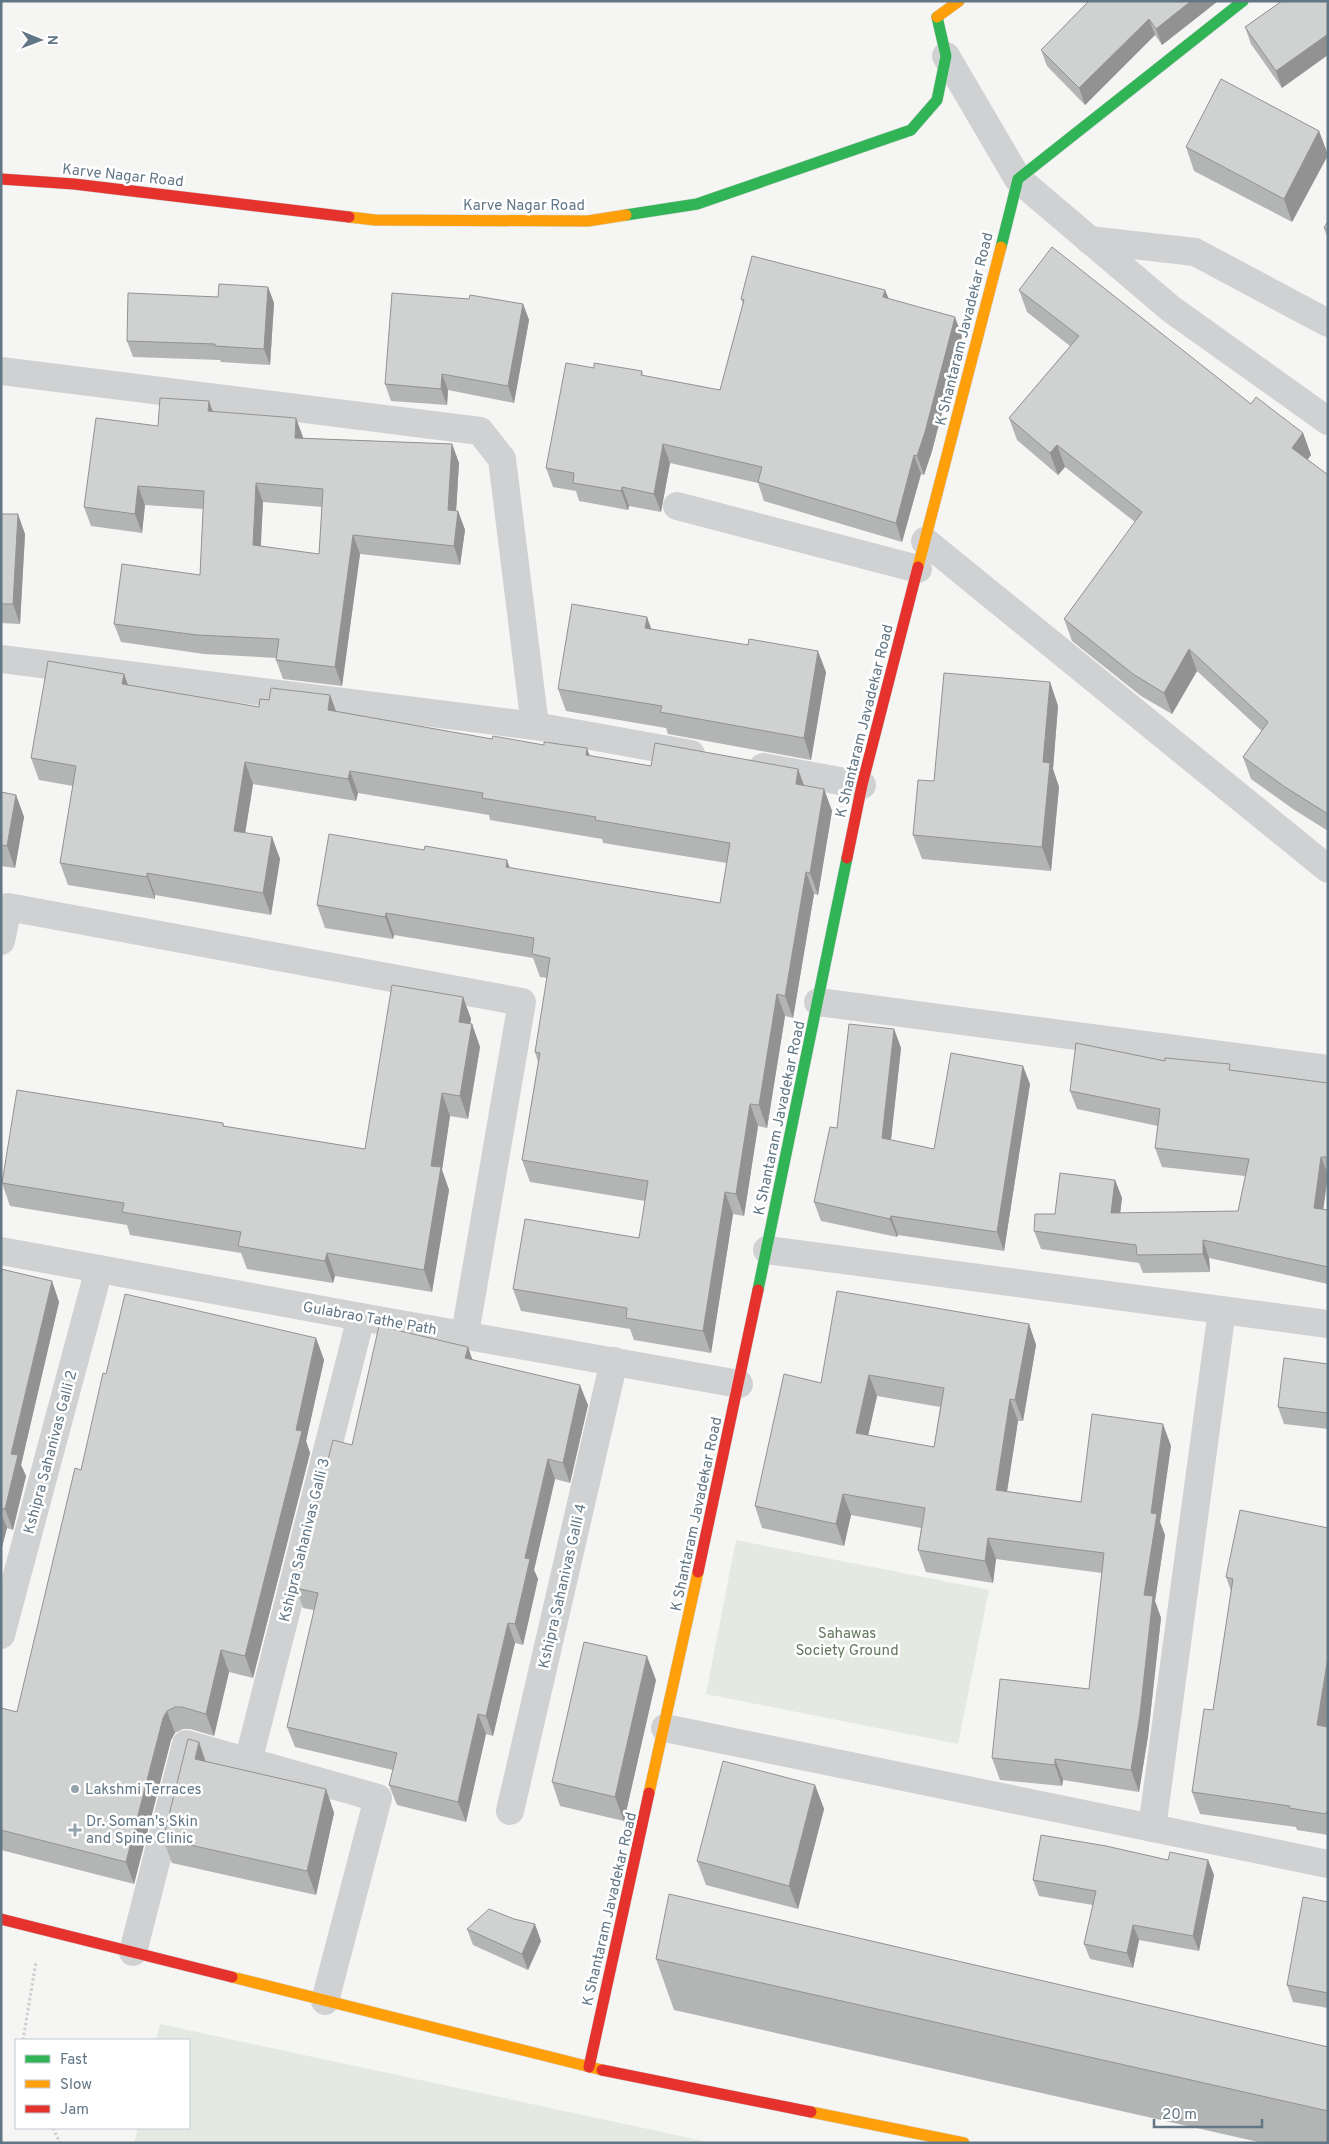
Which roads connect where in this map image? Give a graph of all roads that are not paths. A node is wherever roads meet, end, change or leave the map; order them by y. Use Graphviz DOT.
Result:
graph roads {
  1 [pos="959,1"];
  2 [pos="1243,1"];
  3 [pos="926,6"];
  4 [pos="937,17"];
  5 [pos="946,56"];
  6 [pos="1,179"];
  7 [pos="1018,179"];
  8 [pos="1090,240"];
  9 [pos="1328,323"];
  10 [pos="1,371"];
  11 [pos="1328,421"];
  12 [pos="676,506"];
  13 [pos="925,541"];
  14 [pos="918,569"];
  15 [pos="1,659"];
  16 [pos="535,726"];
  17 [pos="862,785"];
  18 [pos="1328,869"];
  19 [pos="1,941"];
  20 [pos="818,1002"];
  21 [pos="1328,1069"];
  22 [pos="767,1250"];
  23 [pos="1,1251"];
  24 [pos="99,1268"];
  25 [pos="1222,1310"];
  26 [pos="361,1317"];
  27 [pos="1328,1324"];
  28 [pos="465,1334"];
  29 [pos="614,1361"];
  30 [pos="740,1384"];
  31 [pos="1,1635"];
  32 [pos="665,1728"];
  33 [pos="248,1762"];
  34 [pos="510,1811"];
  35 [pos="1152,1828"];
  36 [pos="1328,1864"];
  37 [pos="1,1919"];
  38 [pos="133,1952"];
  39 [pos="324,2001"];
  40 [pos="589,2068"];
  41 [pos="964,2143"];
  1 -- 4 [label="street"];
  2 -- 7 [label="street"];
  3 -- 4 [label="street"];
  4 -- 5 [label="street, Karve Nagar Road"];
  5 -- 6 [label="street, Karve Nagar Road"];
  5 -- 7 [label="street"];
  7 -- 8 [label="street"];
  7 -- 13 [label="street, K Shantaram Javadekar Road"];
  8 -- 9 [label="street"];
  8 -- 11 [label="street"];
  10 -- 16 [label="street"];
  12 -- 14 [label="street"];
  13 -- 14 [label="street, K Shantaram Javadekar Road"];
  13 -- 18 [label="street"];
  14 -- 17 [label="street, K Shantaram Javadekar Road"];
  15 -- 16 [label="street"];
  16 -- 17 [label="street"];
  17 -- 20 [label="street, K Shantaram Javadekar Road"];
  19 -- 28 [label="street"];
  20 -- 21 [label="street"];
  20 -- 22 [label="street, K Shantaram Javadekar Road"];
  22 -- 25 [label="street"];
  22 -- 30 [label="street, K Shantaram Javadekar Road"];
  23 -- 24 [label="street, Gulabrao Tathe Path"];
  24 -- 26 [label="street, Gulabrao Tathe Path"];
  24 -- 31 [label="street, Kshipra Sahanivas Galli 2"];
  25 -- 27 [label="street"];
  25 -- 35 [label="street"];
  26 -- 28 [label="street, Gulabrao Tathe Path"];
  26 -- 33 [label="street, Kshipra Sahanivas Galli 3"];
  28 -- 29 [label="street, Gulabrao Tathe Path"];
  29 -- 30 [label="street, Gulabrao Tathe Path"];
  29 -- 34 [label="street, Kshipra Sahanivas Galli 4"];
  30 -- 32 [label="street, K Shantaram Javadekar Road"];
  32 -- 35 [label="street"];
  32 -- 40 [label="street, K Shantaram Javadekar Road"];
  33 -- 38 [label="street"];
  33 -- 39 [label="street"];
  35 -- 36 [label="street"];
  37 -- 38 [label="street"];
  38 -- 39 [label="street"];
  39 -- 40 [label="street"];
  40 -- 41 [label="street"];
}
